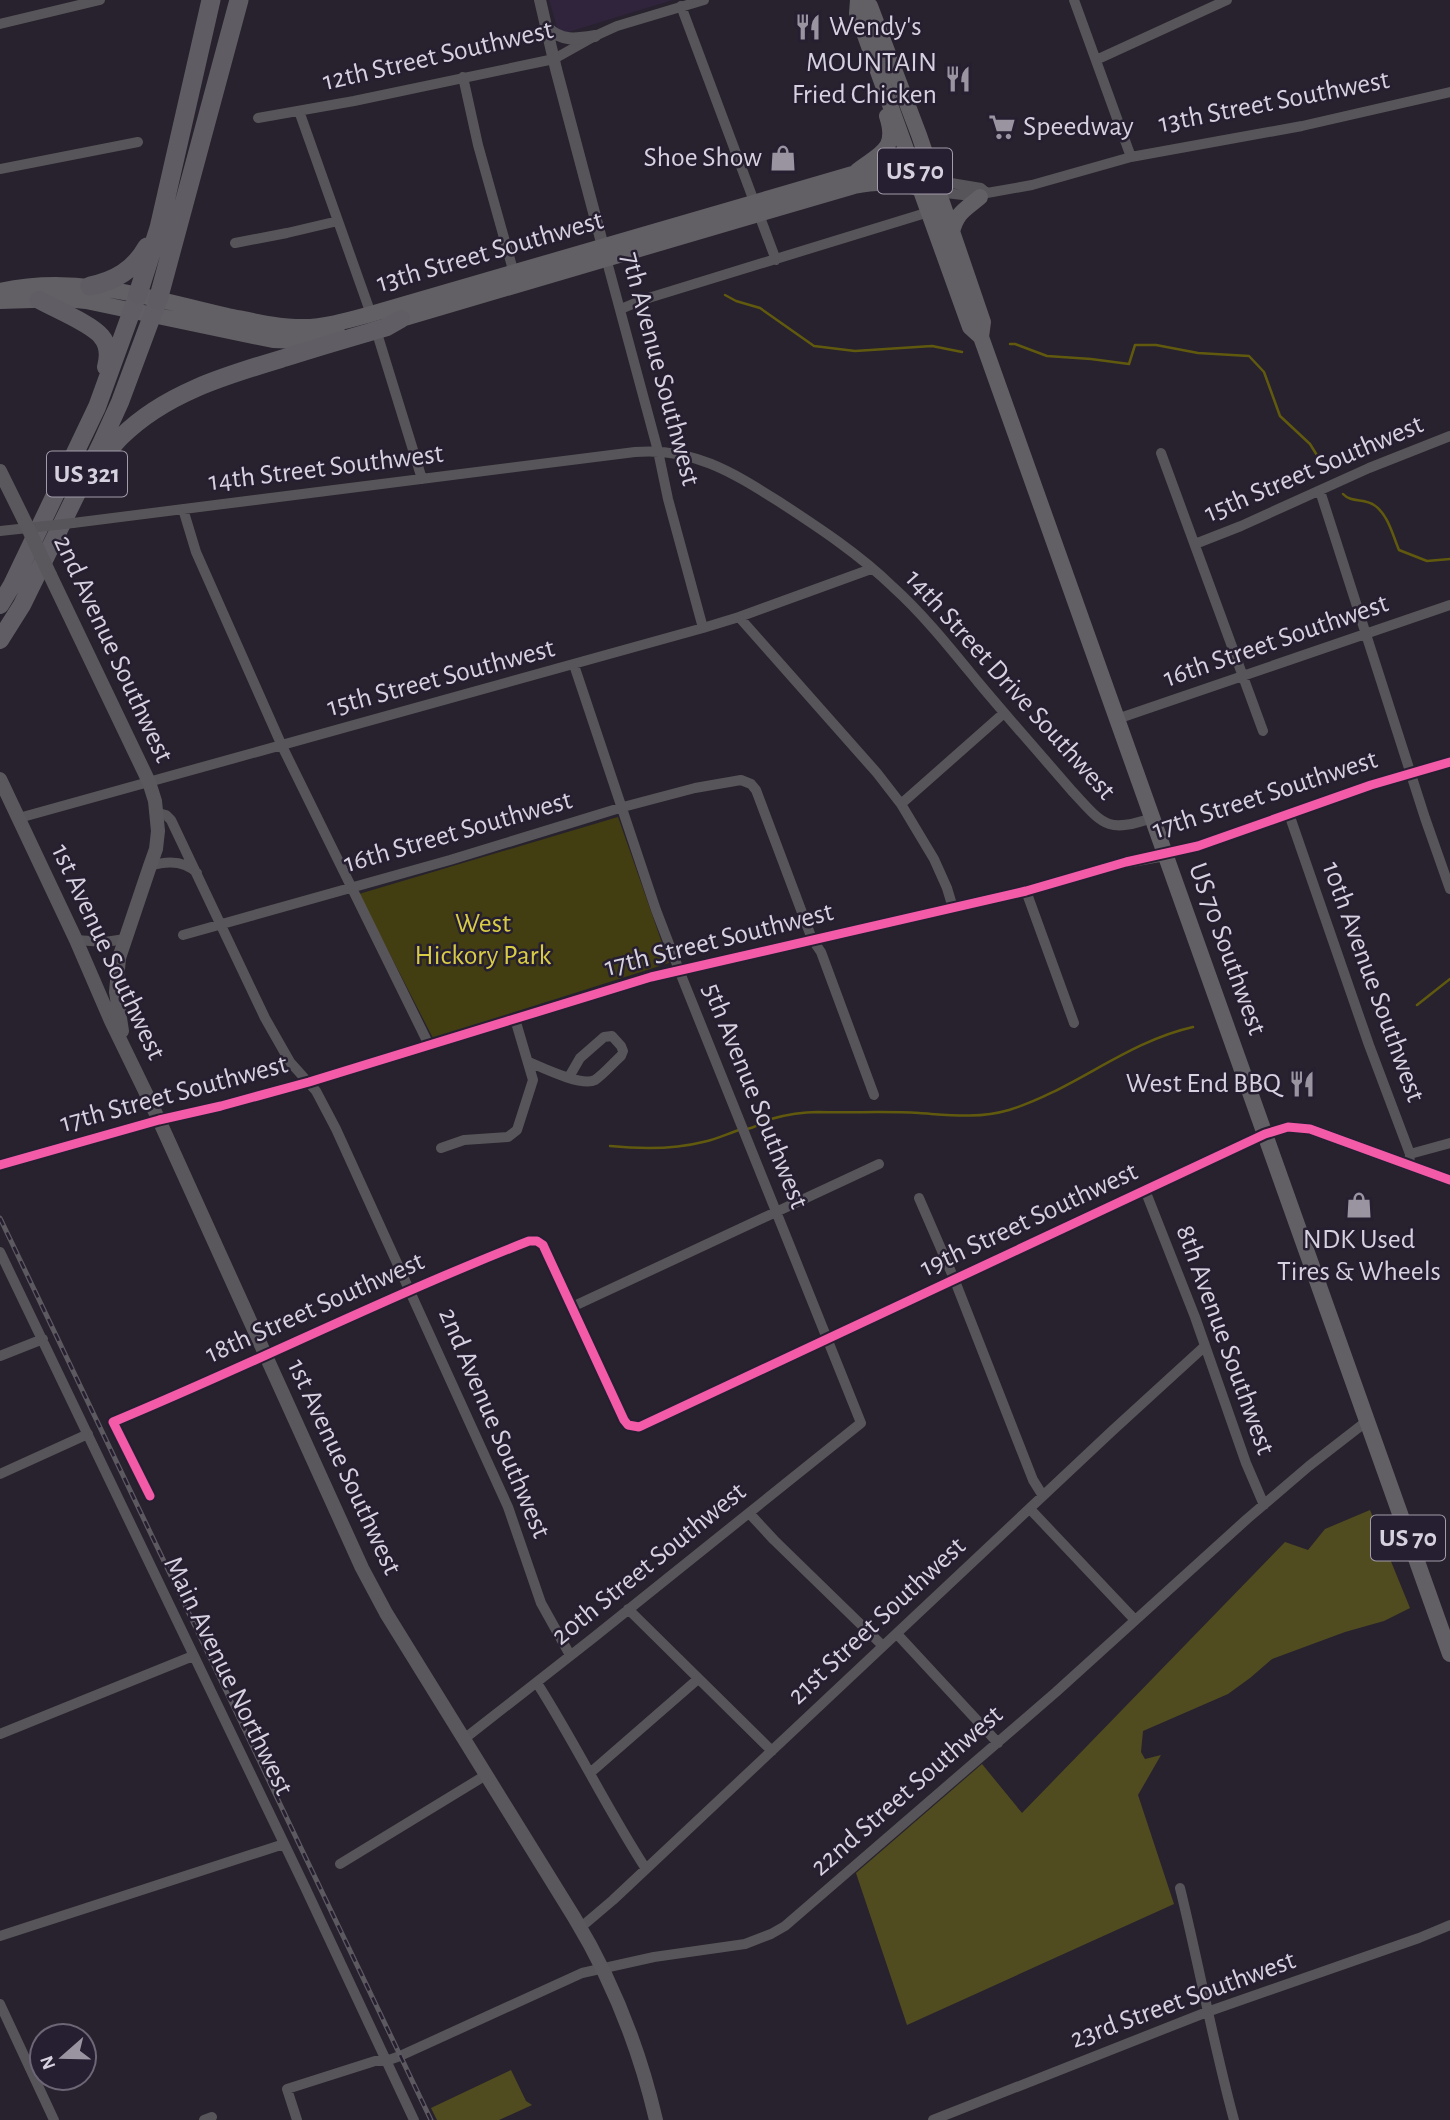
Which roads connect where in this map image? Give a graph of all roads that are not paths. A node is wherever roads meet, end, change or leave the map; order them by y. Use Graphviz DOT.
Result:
graph roads {
  1 [pos="100,0"];
  2 [pos="211,0"];
  3 [pos="239,0"];
  4 [pos="540,0"];
  5 [pos="704,0"];
  6 [pos="858,0"];
  7 [pos="863,0"];
  8 [pos="1074,0"];
  9 [pos="1227,0"];
  10 [pos="681,6"];
  11 [pos="0,24"];
  12 [pos="547,27"];
  13 [pos="595,36"];
  14 [pos="870,50"];
  15 [pos="554,59"];
  16 [pos="1097,60"];
  17 [pos="463,77"];
  18 [pos="1450,92"];
  19 [pos="299,111"];
  20 [pos="258,118"];
  21 [pos="138,142"];
  22 [pos="1131,157"];
  23 [pos="0,169"];
  24 [pos="856,173"];
  25 [pos="927,184"];
  26 [pos="983,195"];
  27 [pos="756,207"];
  28 [pos="929,212"];
  29 [pos="338,221"];
  30 [pos="159,228"];
  31 [pos="952,232"];
  32 [pos="235,243"];
  33 [pos="604,252"];
  34 [pos="776,260"];
  35 [pos="516,279"];
  36 [pos="90,286"];
  37 [pos="0,290"];
  38 [pos="39,300"];
  39 [pos="0,301"];
  40 [pos="136,302"];
  41 [pos="156,308"];
  42 [pos="621,309"];
  43 [pos="401,319"];
  44 [pos="374,322"];
  45 [pos="981,337"];
  46 [pos="97,407"];
  47 [pos="1450,436"];
  48 [pos="658,451"];
  49 [pos="1161,453"];
  50 [pos="0,471"];
  51 [pos="422,479"];
  52 [pos="82,483"];
  53 [pos="1320,491"];
  54 [pos="183,509"];
  55 [pos="28,528"];
  56 [pos="0,531"];
  57 [pos="1195,544"];
  58 [pos="871,569"];
  59 [pos="0,605"];
  60 [pos="1450,605"];
  61 [pos="739,617"];
  62 [pos="703,628"];
  63 [pos="1367,634"];
  64 [pos="0,640"];
  65 [pos="574,665"];
  66 [pos="1243,675"];
  67 [pos="1004,713"];
  68 [pos="1117,719"];
  69 [pos="1263,731"];
  70 [pos="282,746"];
  71 [pos="1450,762"];
  72 [pos="1411,772"];
  73 [pos="0,779"];
  74 [pos="149,782"];
  75 [pos="901,804"];
  76 [pos="623,807"];
  77 [pos="158,813"];
  78 [pos="1289,814"];
  79 [pos="19,818"];
  80 [pos="1152,818"];
  81 [pos="1165,855"];
  82 [pos="150,866"];
  83 [pos="199,876"];
  84 [pos="351,887"];
  85 [pos="1450,889"];
  86 [pos="1027,891"];
  87 [pos="953,908"];
  88 [pos="221,924"];
  89 [pos="183,935"];
  90 [pos="125,939"];
  91 [pos="812,939"];
  92 [pos="76,940"];
  93 [pos="679,970"];
  94 [pos="515,1019"];
  95 [pos="1074,1023"];
  96 [pos="429,1045"];
  97 [pos="529,1062"];
  98 [pos="134,1065"];
  99 [pos="569,1077"];
  100 [pos="309,1082"];
  101 [pos="874,1095"];
  102 [pos="159,1120"];
  103 [pos="1265,1134"];
  104 [pos="1450,1143"];
  105 [pos="441,1148"];
  106 [pos="1409,1160"];
  107 [pos="879,1164"];
  108 [pos="0,1165"];
  109 [pos="1450,1180"];
  110 [pos="1145,1190"];
  111 [pos="919,1198"];
  112 [pos="777,1212"];
  113 [pos="0,1252"];
  114 [pos="955,1281"];
  115 [pos="410,1290"];
  116 [pos="572,1307"];
  117 [pos="43,1339"];
  118 [pos="828,1339"];
  119 [pos="1205,1346"];
  120 [pos="265,1355"];
  121 [pos="0,1356"];
  122 [pos="1367,1421"];
  123 [pos="861,1423"];
  124 [pos="88,1434"];
  125 [pos="0,1474"];
  126 [pos="150,1496"];
  127 [pos="1042,1496"];
  128 [pos="1264,1504"];
  129 [pos="1030,1508"];
  130 [pos="749,1513"];
  131 [pos="628,1609"];
  132 [pos="1135,1620"];
  133 [pos="897,1633"];
  134 [pos="883,1646"];
  135 [pos="1450,1654"];
  136 [pos="570,1655"];
  137 [pos="193,1656"];
  138 [pos="698,1679"];
  139 [pos="537,1683"];
  140 [pos="0,1734"];
  141 [pos="464,1739"];
  142 [pos="998,1743"];
  143 [pos="772,1751"];
  144 [pos="590,1773"];
  145 [pos="486,1775"];
  146 [pos="284,1844"];
  147 [pos="340,1864"];
  148 [pos="646,1869"];
  149 [pos="1180,1888"];
  150 [pos="1450,1926"];
  151 [pos="580,1928"];
  152 [pos="0,1936"];
  153 [pos="604,1969"];
  154 [pos="1,2010"];
  155 [pos="1207,2012"];
  156 [pos="386,2061"];
  157 [pos="54,2120"];
  158 [pos="296,2120"];
  159 [pos="414,2120"];
  160 [pos="656,2120"];
  161 [pos="933,2120"];
  162 [pos="1234,2120"];
  1 -- 11 [label="street"];
  2 -- 30 [label="highway, US 321"];
  3 -- 41 [label="highway, US 321"];
  4 -- 12 [label="street, 7th Avenue Southwest"];
  5 -- 10 [label="street, 12th Street Southwest"];
  6 -- 14 [label="main road, US 70 Southwest / US 70"];
  7 -- 25 [label="main road, US 70 Southwest / US 70"];
  8 -- 16 [label="street"];
  9 -- 16 [label="street"];
  10 -- 13 [label="street, 12th Street Southwest"];
  10 -- 27 [label="street"];
  12 -- 13 [label="street"];
  12 -- 15 [label="street, 7th Avenue Southwest"];
  13 -- 15 [label="street, 12th Street Southwest"];
  14 -- 24 [label="main road"];
  14 -- 25 [label="main road, US 70 Southwest / US 70"];
  15 -- 17 [label="street, 12th Street Southwest"];
  15 -- 33 [label="street, 7th Avenue Southwest"];
  16 -- 22 [label="street"];
  17 -- 19 [label="street, 12th Street Southwest"];
  17 -- 35 [label="street"];
  18 -- 22 [label="street, 13th Street Southwest"];
  19 -- 20 [label="street, 12th Street Southwest"];
  19 -- 29 [label="street"];
  21 -- 23 [label="street"];
  22 -- 26 [label="street, 13th Street Southwest"];
  24 -- 25 [label="main road, 13th Street Southwest"];
  24 -- 27 [label="main road, 13th Street Southwest"];
  25 -- 26 [label="street, 13th Street Southwest"];
  25 -- 27 [label="main road, 13th Street Southwest"];
  25 -- 28 [label="main road, US 70 Southwest / US 70"];
  25 -- 31 [label="main road, US 70 Southwest / US 70"];
  26 -- 31 [label="main road"];
  27 -- 33 [label="main road, 13th Street Southwest"];
  27 -- 34 [label="street"];
  28 -- 34 [label="street"];
  28 -- 45 [label="main road, US 70 Southwest / US 70"];
  29 -- 32 [label="street"];
  29 -- 44 [label="street"];
  30 -- 36 [label="highway"];
  30 -- 40 [label="highway, US 321"];
  31 -- 45 [label="main road, US 70 Southwest / US 70"];
  33 -- 35 [label="main road, 13th Street Southwest"];
  33 -- 42 [label="street, 7th Avenue Southwest"];
  34 -- 42 [label="street"];
  35 -- 43 [label="main road, 13th Street Southwest"];
  35 -- 44 [label="main road, 13th Street Southwest"];
  36 -- 37 [label="main road, 13th Street Southwest"];
  36 -- 40 [label="main road, 13th Street Southwest"];
  38 -- 39 [label="main road, 13th Street Southwest"];
  38 -- 40 [label="main road, 13th Street Southwest"];
  38 -- 46 [label="highway"];
  40 -- 41 [label="main road, 13th Street Southwest"];
  40 -- 46 [label="highway, US 321"];
  41 -- 43 [label="main road, 13th Street Southwest"];
  41 -- 44 [label="main road, 13th Street Southwest"];
  41 -- 52 [label="highway, US 321"];
  42 -- 48 [label="street, 7th Avenue Southwest"];
  43 -- 44 [label="highway"];
  44 -- 51 [label="street"];
  44 -- 52 [label="highway"];
  45 -- 68 [label="main road, US 70 Southwest / US 70"];
  46 -- 59 [label="highway, US 321"];
  47 -- 53 [label="street, 15th Street Southwest"];
  48 -- 51 [label="street, 14th Street Southwest"];
  48 -- 58 [label="street, 14th Street Drive Southwest"];
  48 -- 62 [label="street, 7th Avenue Southwest"];
  49 -- 57 [label="street"];
  50 -- 55 [label="main road, 2nd Avenue Southwest"];
  51 -- 54 [label="street, 14th Street Southwest"];
  52 -- 64 [label="highway, US 321"];
  53 -- 57 [label="street, 15th Street Southwest"];
  53 -- 63 [label="street"];
  54 -- 55 [label="street, 14th Street Southwest, bridge"];
  54 -- 70 [label="street"];
  55 -- 56 [label="street, 14th Street Southwest"];
  55 -- 74 [label="main road, 2nd Avenue Southwest, bridge"];
  57 -- 66 [label="street"];
  58 -- 61 [label="street, 15th Street Southwest"];
  58 -- 67 [label="street, 14th Street Drive Southwest"];
  60 -- 63 [label="street, 16th Street Southwest"];
  61 -- 62 [label="street, 15th Street Southwest"];
  61 -- 75 [label="street"];
  62 -- 65 [label="street, 15th Street Southwest"];
  63 -- 66 [label="street, 16th Street Southwest"];
  63 -- 72 [label="street"];
  65 -- 70 [label="street, 15th Street Southwest"];
  65 -- 76 [label="street, 5th Avenue Southwest"];
  66 -- 68 [label="street, 16th Street Southwest"];
  66 -- 69 [label="street"];
  67 -- 75 [label="street"];
  67 -- 80 [label="street, 14th Street Drive Southwest"];
  68 -- 80 [label="main road, US 70 Southwest / US 70"];
  70 -- 74 [label="street, 15th Street Southwest"];
  70 -- 84 [label="street"];
  71 -- 72 [label="street, 17th Street Southwest"];
  72 -- 78 [label="street, 17th Street Southwest"];
  72 -- 85 [label="street"];
  73 -- 79 [label="main road, 1st Avenue Southwest"];
  74 -- 77 [label="main road, 2nd Avenue Southwest"];
  74 -- 79 [label="street, 15th Street Southwest"];
  75 -- 87 [label="street"];
  76 -- 84 [label="street, 16th Street Southwest"];
  76 -- 91 [label="street, 16th Street Southwest"];
  76 -- 93 [label="street, 5th Avenue Southwest"];
  77 -- 82 [label="main road, 2nd Avenue Southwest"];
  77 -- 83 [label="street, 2nd Avenue Southwest"];
  78 -- 81 [label="street, 17th Street Southwest"];
  78 -- 106 [label="street, 10th Avenue Southwest"];
  79 -- 92 [label="main road, 1st Avenue Southwest"];
  80 -- 81 [label="main road, US 70 Southwest / US 70"];
  81 -- 86 [label="street, 17th Street Southwest"];
  81 -- 103 [label="main road, US 70 Southwest / US 70"];
  82 -- 83 [label="street"];
  82 -- 90 [label="main road, 2nd Avenue Southwest"];
  83 -- 88 [label="street, 2nd Avenue Southwest"];
  84 -- 88 [label="street, 16th Street Southwest"];
  84 -- 96 [label="street"];
  86 -- 87 [label="street, 17th Street Southwest"];
  86 -- 95 [label="street"];
  87 -- 91 [label="street, 17th Street Southwest"];
  88 -- 89 [label="street, 16th Street Southwest"];
  88 -- 100 [label="street, 2nd Avenue Southwest"];
  90 -- 92 [label="street"];
  90 -- 98 [label="main road, 2nd Avenue Southwest"];
  91 -- 93 [label="street, 17th Street Southwest"];
  91 -- 101 [label="street"];
  92 -- 98 [label="main road, 1st Avenue Southwest"];
  93 -- 94 [label="street, 17th Street Southwest"];
  93 -- 112 [label="street, 5th Avenue Southwest"];
  94 -- 96 [label="street, 17th Street Southwest"];
  94 -- 97 [label="street"];
  96 -- 100 [label="street, 17th Street Southwest"];
  97 -- 99 [label="street"];
  97 -- 105 [label="street"];
  98 -- 102 [label="main road, 1st Avenue Southwest"];
  99 -- 99 [label="street"];
  100 -- 102 [label="street, 17th Street Southwest"];
  100 -- 115 [label="street, 2nd Avenue Southwest"];
  102 -- 108 [label="street, 17th Street Southwest"];
  102 -- 120 [label="main road, 1st Avenue Southwest"];
  103 -- 106 [label="street, 19th Street Southwest"];
  103 -- 110 [label="street, 19th Street Southwest"];
  103 -- 122 [label="main road, US 70 Southwest / US 70"];
  104 -- 106 [label="street"];
  106 -- 109 [label="street, 19th Street Southwest"];
  107 -- 112 [label="street"];
  110 -- 114 [label="street, 19th Street Southwest"];
  110 -- 119 [label="street, 8th Avenue Southwest"];
  111 -- 114 [label="street"];
  112 -- 116 [label="street"];
  112 -- 118 [label="street, 5th Avenue Southwest"];
  113 -- 117 [label="street, Main Avenue Northwest"];
  114 -- 118 [label="street, 19th Street Southwest"];
  114 -- 127 [label="street"];
  115 -- 116 [label="street, 18th Street Southwest"];
  115 -- 120 [label="street, 18th Street Southwest"];
  115 -- 136 [label="street, 2nd Avenue Southwest"];
  116 -- 118 [label="street, 19th Street Southwest"];
  117 -- 121 [label="street"];
  117 -- 124 [label="street, Main Avenue Northwest"];
  118 -- 123 [label="street, 5th Avenue Southwest"];
  119 -- 127 [label="street, 21st Street Southwest"];
  119 -- 128 [label="street, 8th Avenue Southwest"];
  120 -- 126 [label="street, 18th Street Southwest"];
  120 -- 141 [label="main road, 1st Avenue Southwest"];
  122 -- 128 [label="street, 22nd Street Southwest"];
  122 -- 135 [label="main road, US 70"];
  123 -- 130 [label="street, 20th Street Southwest"];
  124 -- 125 [label="street"];
  124 -- 137 [label="street, Main Avenue Northwest"];
  127 -- 129 [label="street, 21st Street Southwest"];
  128 -- 132 [label="street, 22nd Street Southwest"];
  129 -- 132 [label="street"];
  129 -- 133 [label="street, 21st Street Southwest"];
  130 -- 131 [label="street, 20th Street Southwest"];
  130 -- 134 [label="street"];
  131 -- 136 [label="street, 20th Street Southwest"];
  131 -- 138 [label="street"];
  132 -- 142 [label="street, 22nd Street Southwest"];
  133 -- 134 [label="street, 21st Street Southwest"];
  133 -- 142 [label="street"];
  134 -- 143 [label="street, 21st Street Southwest"];
  136 -- 139 [label="street, 20th Street Southwest"];
  137 -- 140 [label="street"];
  137 -- 146 [label="street, Main Avenue Northwest"];
  138 -- 143 [label="street"];
  138 -- 144 [label="street"];
  139 -- 141 [label="street, 20th Street Southwest"];
  139 -- 144 [label="street"];
  141 -- 145 [label="main road, 1st Avenue Southwest"];
  142 -- 153 [label="street, 22nd Street Southwest"];
  143 -- 148 [label="street, 21st Street Southwest"];
  144 -- 148 [label="street"];
  145 -- 147 [label="street"];
  145 -- 151 [label="main road, 1st Avenue Southwest"];
  146 -- 152 [label="street"];
  146 -- 156 [label="street, Main Avenue Northwest"];
  148 -- 151 [label="street, 21st Street Southwest"];
  149 -- 155 [label="street"];
  150 -- 155 [label="street, 23rd Street Southwest"];
  151 -- 153 [label="main road, 1st Avenue Southwest"];
  153 -- 156 [label="street, 22nd Street Southwest"];
  153 -- 160 [label="main road, 1st Avenue Southwest"];
  154 -- 157 [label="street"];
  155 -- 161 [label="street, 23rd Street Southwest"];
  155 -- 162 [label="street"];
  156 -- 158 [label="street, 22nd Street Southwest"];
  156 -- 159 [label="street, Main Avenue Northwest"];
}
